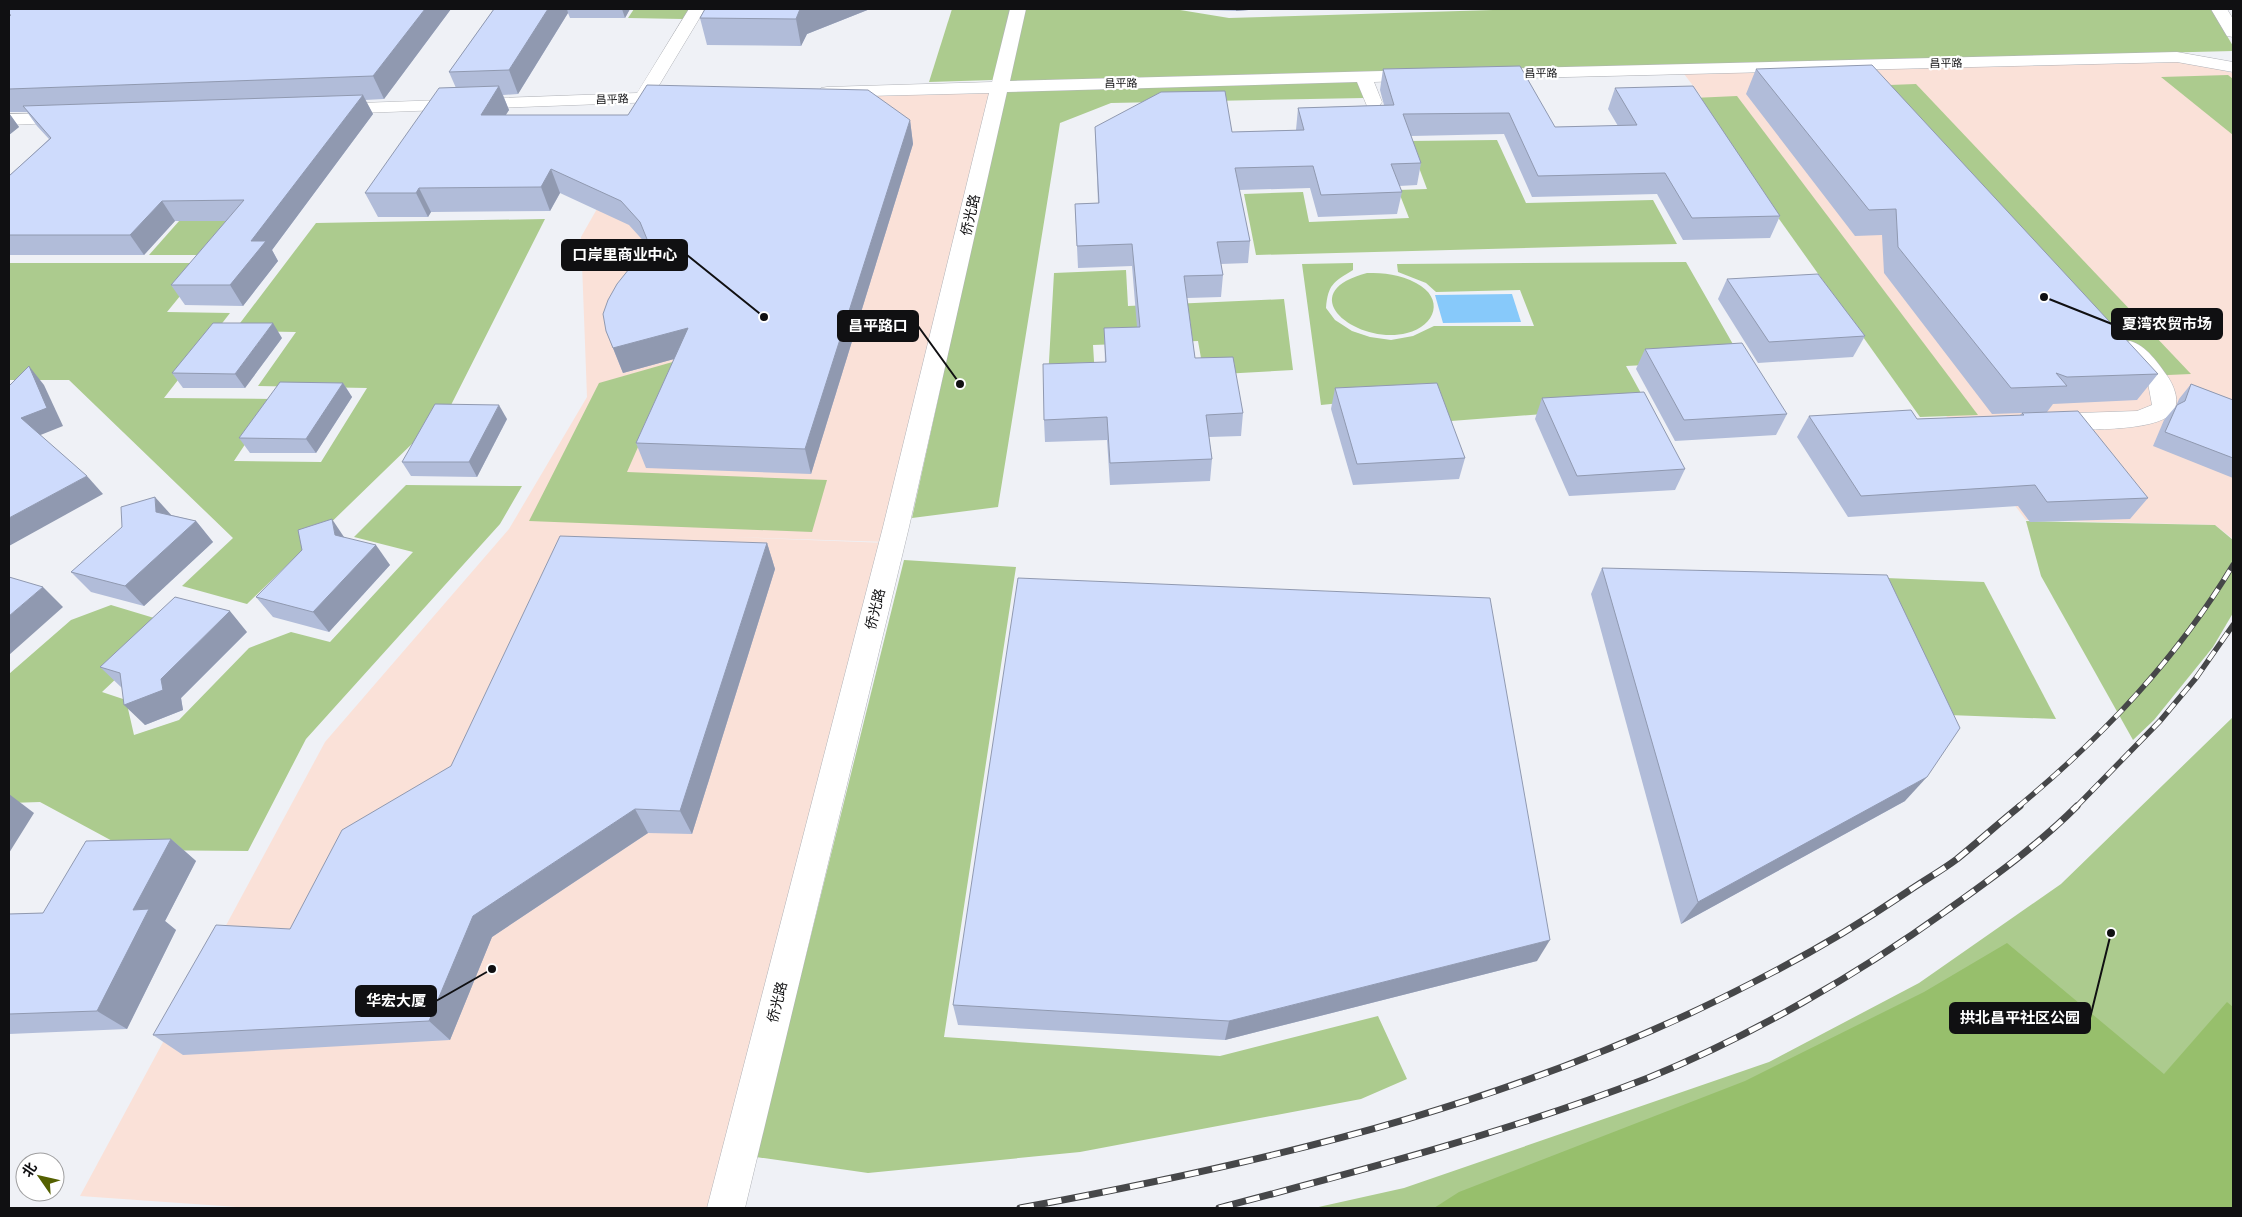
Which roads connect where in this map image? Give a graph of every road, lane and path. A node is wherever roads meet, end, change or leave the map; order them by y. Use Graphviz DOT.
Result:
graph roads {
  1 [pos="697,9"];
  2 [pos="1018,9"];
  3 [pos="2219,9"];
  4 [pos="2233,32"];
  5 [pos="2233,50"];
  6 [pos="2177,57"];
  7 [pos="2233,60"];
  8 [pos="1861,65"];
  9 [pos="2233,67"];
  10 [pos="1470,74"];
  11 [pos="1432,75"];
  12 [pos="1364,77"];
  13 [pos="1001,86"];
  14 [pos="1883,88"];
  15 [pos="810,92"];
  16 [pos="692,96"];
  17 [pos="643,98"];
  18 [pos="1373,102"];
  19 [pos="316,109"];
  20 [pos="88,117"];
  21 [pos="9,120"];
  22 [pos="2115,333"];
  23 [pos="2029,423"];
  24 [pos="726,1208"];
  1 -- 17 [label="street"];
  2 -- 13 [label="street, 侨光路"];
  3 -- 4 [label="street"];
  5 -- 6 [label="street"];
  6 -- 7 [label="street"];
  6 -- 8 [label="street, 昌平路"];
  6 -- 9 [label="street, 昌平路"];
  8 -- 10 [label="street, 昌平路"];
  8 -- 14 [label="street"];
  11 -- 12 [label="street, 昌平路"];
  12 -- 13 [label="street, 昌平路"];
  12 -- 18 [label="street"];
  13 -- 15 [label="street, 昌平路"];
  13 -- 24 [label="street, 侨光路"];
  16 -- 17 [label="street, 昌平路"];
  17 -- 19 [label="street, 昌平路"];
  20 -- 21 [label="street"];
  22 -- 23 [label="street"];
}
